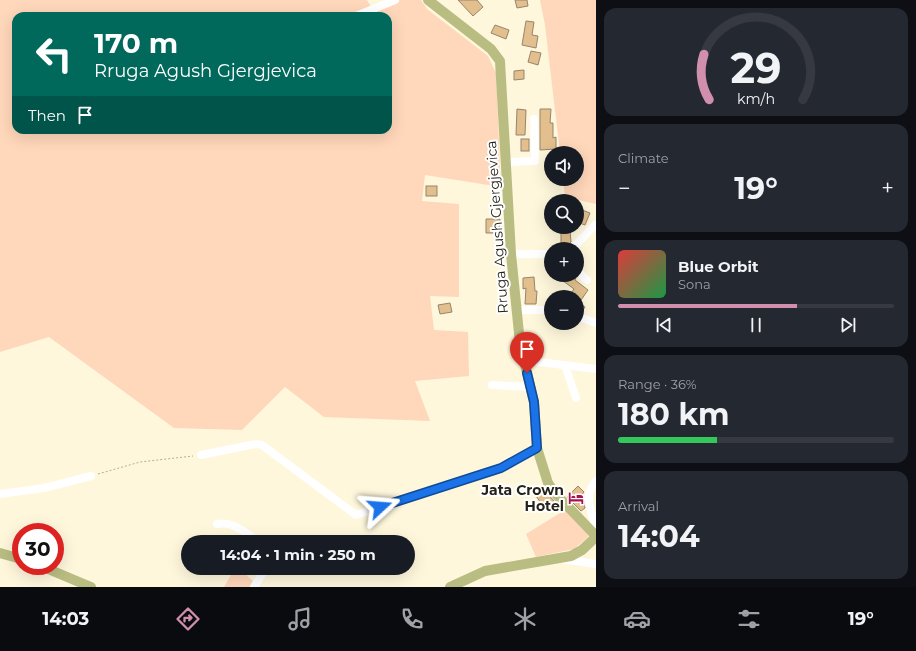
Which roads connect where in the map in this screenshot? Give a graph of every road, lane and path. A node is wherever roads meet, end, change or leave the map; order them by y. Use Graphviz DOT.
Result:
graph roads {
  1 [pos="395,0"];
  2 [pos="428,0"];
  3 [pos="366,12"];
  4 [pos="534,119"];
  5 [pos="507,162"];
  6 [pos="595,225"];
  7 [pos="579,242"];
  8 [pos="511,254"];
  9 [pos="544,254"];
  10 [pos="584,277"];
  11 [pos="587,280"];
  12 [pos="518,310"];
  13 [pos="544,310"];
  14 [pos="584,319"];
  15 [pos="596,323"];
  16 [pos="523,360"];
  17 [pos="565,365"];
  18 [pos="596,369"];
  19 [pos="492,385"];
  20 [pos="530,387"];
  21 [pos="576,398"];
  22 [pos="537,448"];
  23 [pos="201,454"];
  24 [pos="91,476"];
  25 [pos="596,481"];
  26 [pos="0,494"];
  27 [pos="217,524"];
  28 [pos="596,532"];
  29 [pos="247,535"];
  30 [pos="596,537"];
  31 [pos="0,553"];
  32 [pos="12,556"];
  33 [pos="562,558"];
  34 [pos="596,564"];
  35 [pos="62,575"];
  36 [pos="262,575"];
  37 [pos="91,587"];
  38 [pos="254,587"];
  39 [pos="450,587"];
  1 -- 3 [label="street"];
  2 -- 5 [label="main road, Rruga Agush Gjergjevica"];
  4 -- 5 [label="street"];
  5 -- 8 [label="main road, Rruga Agush Gjergjevica"];
  6 -- 7 [label="street"];
  8 -- 9 [label="street"];
  8 -- 12 [label="main road, Rruga Agush Gjergjevica"];
  10 -- 11 [label="street"];
  12 -- 13 [label="street"];
  12 -- 16 [label="main road, Rruga Agush Gjergjevica"];
  14 -- 15 [label="street"];
  16 -- 17 [label="street"];
  16 -- 20 [label="main road, Rruga Agush Gjergjevica"];
  17 -- 18 [label="street"];
  17 -- 21 [label="street"];
  19 -- 20 [label="street"];
  20 -- 22 [label="main road, Rruga Agush Gjergjevica"];
  22 -- 23 [label="street"];
  22 -- 30 [label="main road, Rruga Agush Gjergjevica"];
  23 -- 24 [label="path"];
  24 -- 26 [label="street"];
  25 -- 28 [label="street"];
  27 -- 29 [label="street"];
  30 -- 33 [label="main road"];
  31 -- 32 [label="main road"];
  33 -- 34 [label="street"];
  33 -- 39 [label="main road"];
  35 -- 37 [label="main road"];
  36 -- 38 [label="street"];
}
